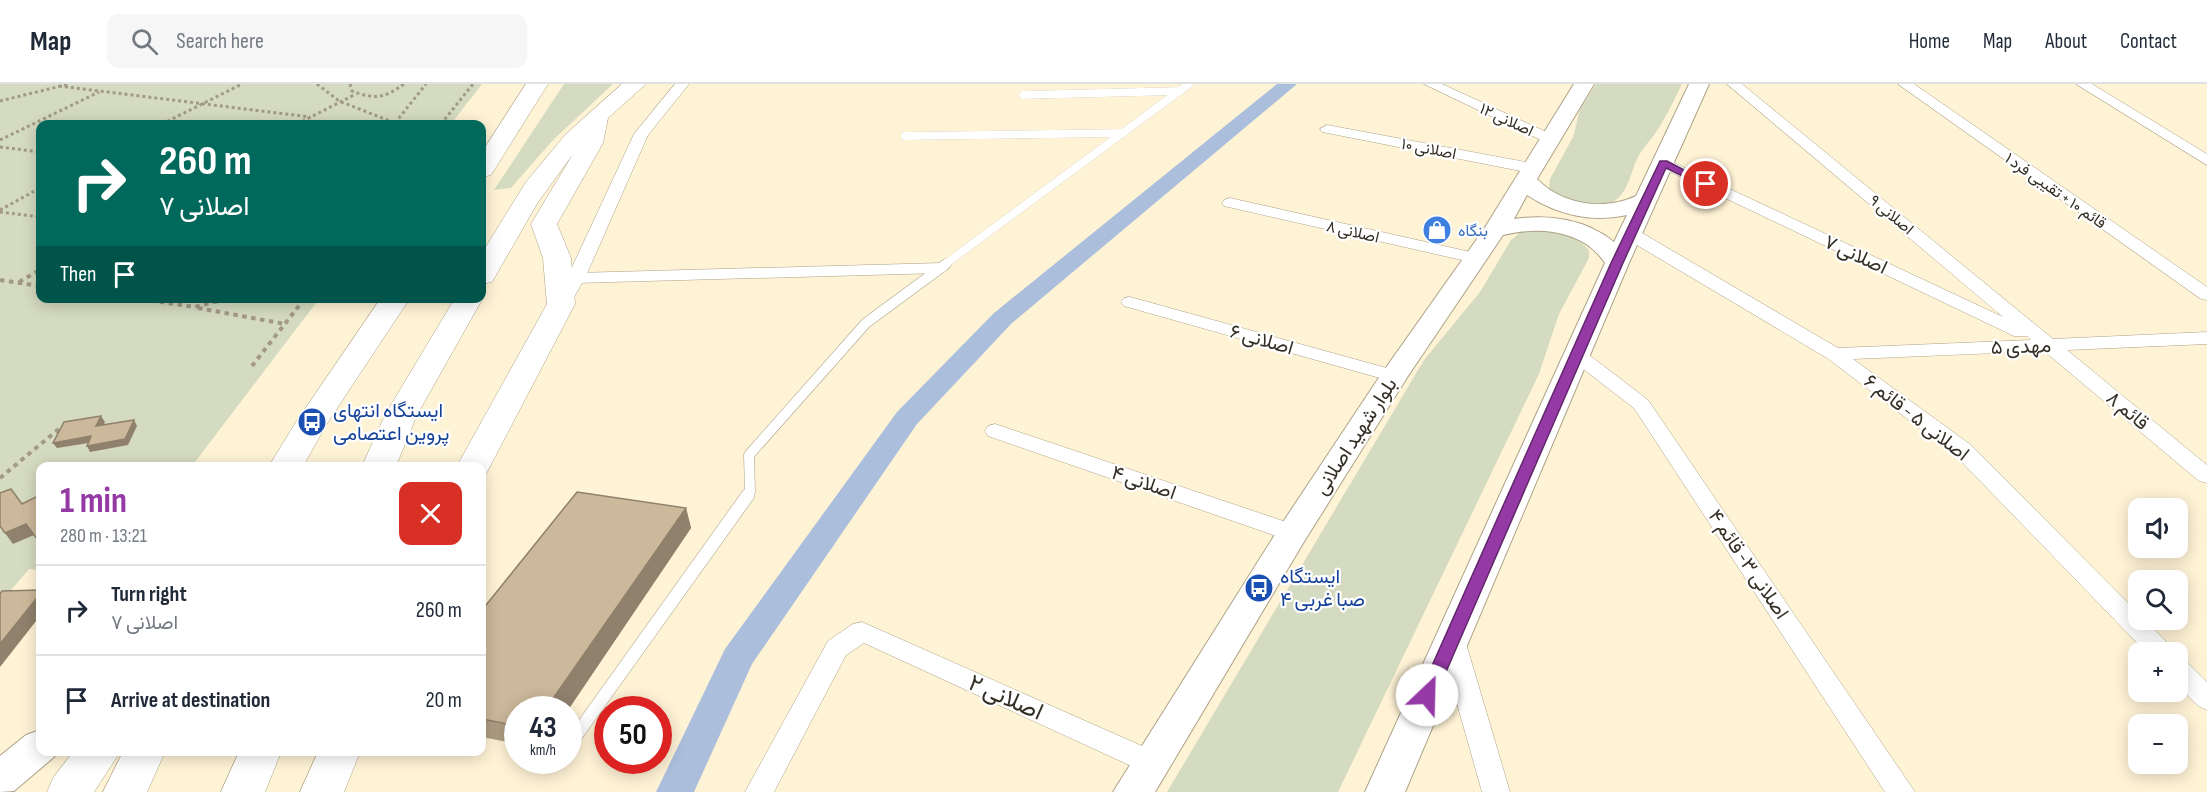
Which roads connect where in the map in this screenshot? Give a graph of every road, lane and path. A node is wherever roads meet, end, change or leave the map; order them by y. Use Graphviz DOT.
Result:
graph roads {
  1 [pos="69,84"];
  2 [pos="242,84"];
  3 [pos="318,84"];
  4 [pos="350,84"];
  5 [pos="404,84"];
  6 [pos="426,84"];
  7 [pos="473,84"];
  8 [pos="537,84"];
  9 [pos="635,84"];
  10 [pos="682,84"];
  11 [pos="1431,84"];
  12 [pos="1584,84"];
  13 [pos="1699,84"];
  14 [pos="1734,84"];
  15 [pos="1905,84"];
  16 [pos="2083,84"];
  17 [pos="59,86"];
  18 [pos="1184,87"];
  19 [pos="101,92"];
  20 [pos="357,94"];
  21 [pos="1023,96"];
  22 [pos="0,101"];
  23 [pos="339,101"];
  24 [pos="202,104"];
  25 [pos="598,115"];
  26 [pos="310,117"];
  27 [pos="42,120"];
  28 [pos="170,120"];
  29 [pos="304,120"];
  30 [pos="384,120"];
  31 [pos="397,120"];
  32 [pos="444,120"];
  33 [pos="36,123"];
  34 [pos="1327,129"];
  35 [pos="1124,133"];
  36 [pos="905,136"];
  37 [pos="1550,139"];
  38 [pos="0,140"];
  39 [pos="0,147"];
  40 [pos="36,152"];
  41 [pos="2207,160"];
  42 [pos="1663,163"];
  43 [pos="486,164"];
  44 [pos="1528,173"];
  45 [pos="36,190"];
  46 [pos="1647,200"];
  47 [pos="1230,203"];
  48 [pos="0,211"];
  49 [pos="36,217"];
  50 [pos="1495,230"];
  51 [pos="1631,234"];
  52 [pos="1475,258"];
  53 [pos="1617,263"];
  54 [pos="941,268"];
  55 [pos="486,269"];
  56 [pos="36,272"];
  57 [pos="576,278"];
  58 [pos="0,280"];
  59 [pos="18,283"];
  60 [pos="36,285"];
  61 [pos="2207,295"];
  62 [pos="1130,302"];
  63 [pos="167,303"];
  64 [pos="211,303"];
  65 [pos="301,303"];
  66 [pos="393,303"];
  67 [pos="466,303"];
  68 [pos="561,304"];
  69 [pos="195,307"];
  70 [pos="285,324"];
  71 [pos="2207,338"];
  72 [pos="2049,345"];
  73 [pos="1834,354"];
  74 [pos="1576,355"];
  75 [pos="252,366"];
  76 [pos="1394,376"];
  77 [pos="60,428"];
  78 [pos="995,431"];
  79 [pos="288,462"];
  80 [pos="381,462"];
  81 [pos="476,462"];
  82 [pos="2207,476"];
  83 [pos="0,478"];
  84 [pos="1293,533"];
  85 [pos="1452,640"];
  86 [pos="2151,642"];
  87 [pos="2188,679"];
  88 [pos="2207,699"];
  89 [pos="582,727"];
  90 [pos="36,749"];
  91 [pos="95,756"];
  92 [pos="142,756"];
  93 [pos="258,756"];
  94 [pos="337,756"];
  95 [pos="1150,762"];
  96 [pos="0,779"];
  97 [pos="69,792"];
  98 [pos="125,792"];
  99 [pos="243,792"];
  100 [pos="322,792"];
  101 [pos="759,792"];
  102 [pos="1133,792"];
  103 [pos="1385,792"];
  104 [pos="1496,792"];
  105 [pos="1901,792"];
  1 -- 17 [label="path"];
  2 -- 24 [label="path"];
  3 -- 23 [label="path"];
  4 -- 20 [label="path"];
  5 -- 20 [label="path"];
  6 -- 31 [label="path"];
  7 -- 32 [label="path"];
  8 -- 43 [label="highway"];
  9 -- 25 [label="highway"];
  10 -- 57 [label="street"];
  11 -- 37 [label="street, اصلانی ۱۲"];
  12 -- 37 [label="main road, بلوار شهید اصلانی"];
  13 -- 42 [label="main road"];
  14 -- 72 [label="street, اصلانی ۹"];
  15 -- 61 [label="street, قائم ۱۰ + تقیبی فرد ۱"];
  16 -- 41 [label="street"];
  17 -- 19 [label="path"];
  17 -- 22 [label="path"];
  18 -- 21 [label="lane"];
  18 -- 35 [label="lane"];
  19 -- 24 [label="path"];
  19 -- 27 [label="path"];
  20 -- 23 [label="path"];
  23 -- 26 [label="path"];
  23 -- 30 [label="path"];
  24 -- 26 [label="path"];
  24 -- 28 [label="path"];
  25 -- 55 [label="highway"];
  25 -- 68 [label="highway"];
  26 -- 29 [label="path"];
  33 -- 38 [label="path"];
  34 -- 44 [label="street, اصلانی ۱۰"];
  35 -- 36 [label="lane"];
  35 -- 54 [label="lane"];
  37 -- 44 [label="main road, بلوار شهید اصلانی"];
  39 -- 40 [label="path"];
  42 -- 46 [label="main road"];
  42 -- 72 [label="street, اصلانی ۷"];
  44 -- 46 [label="main road"];
  44 -- 50 [label="main road, بلوار شهید اصلانی"];
  45 -- 48 [label="path"];
  46 -- 51 [label="main road"];
  47 -- 52 [label="street, اصلانی ۸"];
  48 -- 49 [label="path"];
  50 -- 52 [label="main road, بلوار شهید اصلانی"];
  50 -- 53 [label="main road"];
  51 -- 53 [label="main road"];
  51 -- 73 [label="street, اصلانی ۵ - قائم ۶"];
  52 -- 76 [label="main road, بلوار شهید اصلانی"];
  53 -- 74 [label="main road"];
  54 -- 57 [label="lane"];
  54 -- 89 [label="lane"];
  56 -- 59 [label="path"];
  57 -- 68 [label="street"];
  58 -- 59 [label="path"];
  59 -- 60 [label="path"];
  62 -- 76 [label="street, اصلانی ۶"];
  63 -- 69 [label="path"];
  64 -- 69 [label="path"];
  65 -- 70 [label="path"];
  66 -- 79 [label="highway"];
  67 -- 80 [label="highway"];
  68 -- 81 [label="highway"];
  69 -- 70 [label="path"];
  70 -- 75 [label="path"];
  71 -- 72 [label="street, مهدی ۵"];
  72 -- 73 [label="street, مهدی ۵"];
  72 -- 82 [label="street, قائم ۸"];
  73 -- 86 [label="street, اصلانی ۵ - قائم ۶"];
  74 -- 85 [label="main road"];
  74 -- 105 [label="street, اصلانی ۳- قائم ۴"];
  76 -- 84 [label="main road, بلوار شهید اصلانی"];
  77 -- 83 [label="path"];
  78 -- 84 [label="street, اصلانی ۴"];
  84 -- 95 [label="main road, بلوار شهید اصلانی"];
  85 -- 103 [label="main road"];
  85 -- 104 [label="street"];
  87 -- 88 [label="street"];
  90 -- 96 [label="main road"];
  91 -- 97 [label="highway"];
  92 -- 98 [label="highway"];
  93 -- 99 [label="highway"];
  94 -- 100 [label="highway"];
  95 -- 101 [label="street, اصلانی ۲"];
  95 -- 102 [label="main road, بلوار شهید اصلانی"];
}
